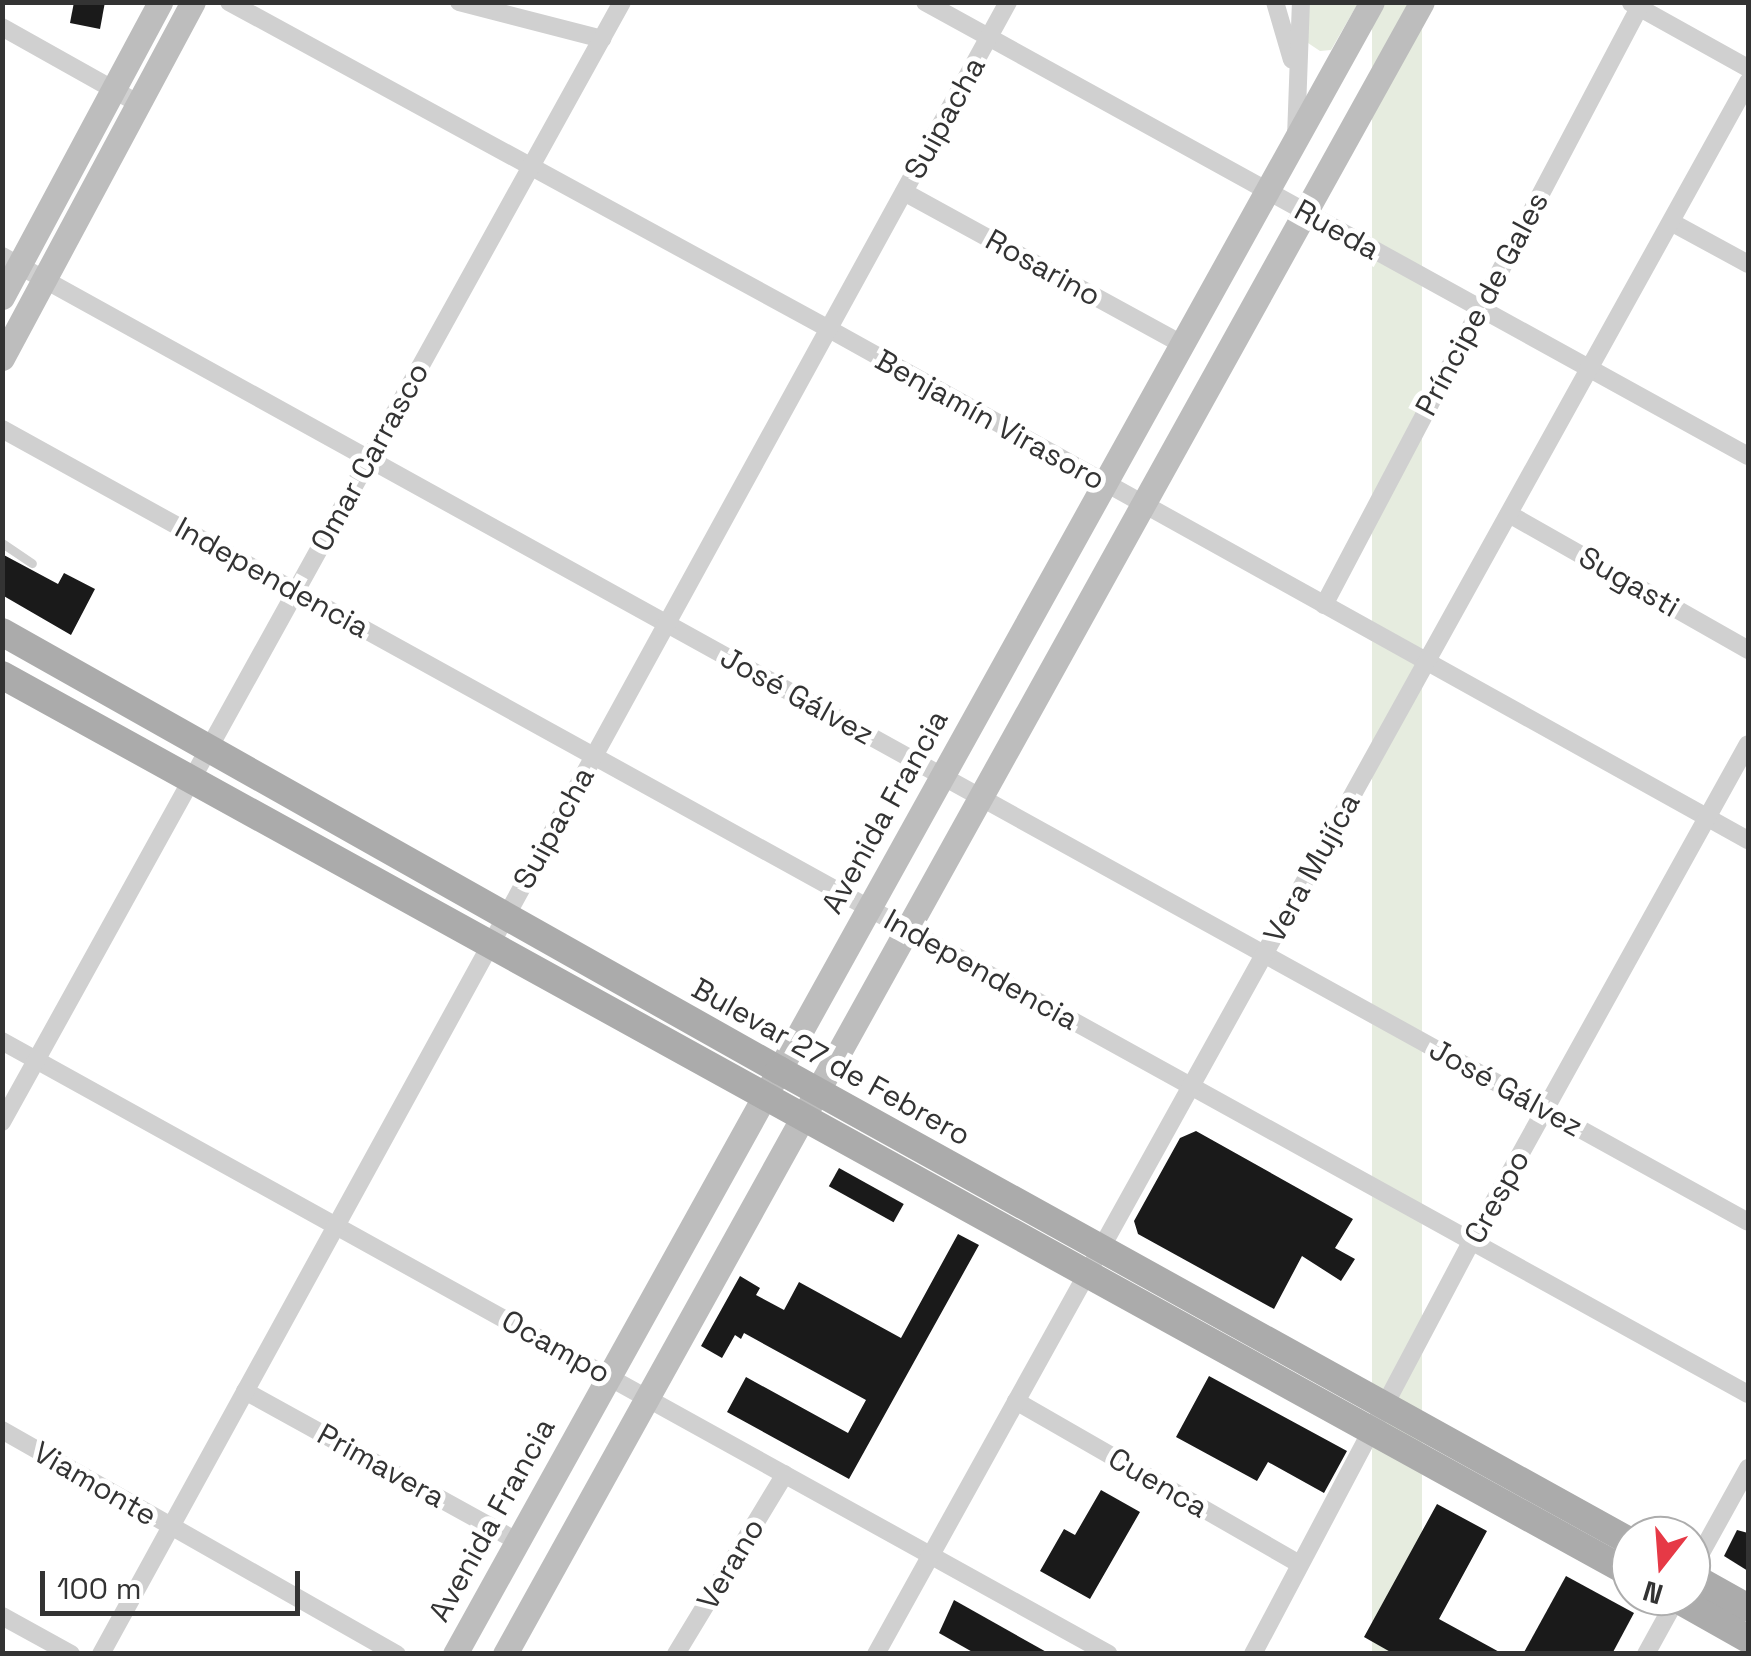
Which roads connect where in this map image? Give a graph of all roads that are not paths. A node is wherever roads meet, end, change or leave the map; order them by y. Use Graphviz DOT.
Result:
graph roads {
  1 [pos="160,2"];
  2 [pos="193,2"];
  3 [pos="229,2"];
  4 [pos="458,2"];
  5 [pos="622,2"];
  6 [pos="926,2"];
  7 [pos="1008,2"];
  8 [pos="1274,2"];
  9 [pos="1301,2"];
  10 [pos="1372,2"];
  11 [pos="1422,2"];
  12 [pos="1637,4"];
  13 [pos="2,27"];
  14 [pos="602,38"];
  15 [pos="989,38"];
  16 [pos="1748,68"];
  17 [pos="1295,70"];
  18 [pos="1748,82"];
  19 [pos="114,90"];
  20 [pos="138,104"];
  21 [pos="1296,139"];
  22 [pos="530,168"];
  23 [pos="1267,191"];
  24 [pos="904,192"];
  25 [pos="1304,212"];
  26 [pos="1670,222"];
  27 [pos="11,261"];
  28 [pos="1748,264"];
  29 [pos="44,279"];
  30 [pos="2,298"];
  31 [pos="1480,309"];
  32 [pos="829,329"];
  33 [pos="1182,344"];
  34 [pos="2,358"];
  35 [pos="1590,368"];
  36 [pos="2,430"];
  37 [pos="1748,456"];
  38 [pos="369,459"];
  39 [pos="1104,484"];
  40 [pos="1142,505"];
  41 [pos="1509,514"];
  42 [pos="2,543"];
  43 [pos="32,563"];
  44 [pos="295,591"];
  45 [pos="1324,605"];
  46 [pos="667,624"];
  47 [pos="2,632"];
  48 [pos="1748,650"];
  49 [pos="1426,662"];
  50 [pos="2,674"];
  51 [pos="1748,744"];
  52 [pos="208,748"];
  53 [pos="594,756"];
  54 [pos="942,776"];
  55 [pos="191,778"];
  56 [pos="980,797"];
  57 [pos="1708,818"];
  58 [pos="1748,840"];
  59 [pos="869,908"];
  60 [pos="506,916"];
  61 [pos="907,929"];
  62 [pos="490,946"];
  63 [pos="1264,954"];
  64 [pos="2,1042"];
  65 [pos="38,1060"];
  66 [pos="779,1070"];
  67 [pos="1191,1086"];
  68 [pos="816,1092"];
  69 [pos="764,1097"];
  70 [pos="1545,1110"];
  71 [pos="802,1117"];
  72 [pos="2,1122"];
  73 [pos="1748,1222"];
  74 [pos="336,1226"];
  75 [pos="1472,1241"];
  76 [pos="1094,1261"];
  77 [pos="608,1377"];
  78 [pos="245,1390"];
  79 [pos="1748,1394"];
  80 [pos="646,1398"];
  81 [pos="1016,1401"];
  82 [pos="1380,1420"];
  83 [pos="2,1430"];
  84 [pos="1748,1468"];
  85 [pos="785,1474"];
  86 [pos="169,1527"];
  87 [pos="1611,1532"];
  88 [pos="1711,1535"];
  89 [pos="517,1541"];
  90 [pos="931,1555"];
  91 [pos="1611,1562"];
  92 [pos="1300,1564"];
  93 [pos="1711,1596"];
  94 [pos="1748,1608"];
  95 [pos="1711,1609"];
  96 [pos="2,1616"];
  97 [pos="1666,1616"];
  98 [pos="1748,1638"];
  99 [pos="1074,1645"];
  100 [pos="71,1654"];
  101 [pos="101,1654"];
  102 [pos="397,1654"];
  103 [pos="455,1654"];
  104 [pos="505,1654"];
  105 [pos="676,1654"];
  106 [pos="876,1654"];
  107 [pos="1109,1654"];
  108 [pos="1253,1654"];
  109 [pos="1646,1654"];
  1 -- 19 [label="main road"];
  2 -- 20 [label="main road"];
  3 -- 22 [label="street, Benjamín Virasoro"];
  4 -- 14 [label="street"];
  5 -- 14 [label="street, Omar Carrasco"];
  6 -- 15 [label="street, Rueda"];
  7 -- 15 [label="street, Suipacha"];
  8 -- 17 [label="street"];
  9 -- 17 [label="street"];
  10 -- 21 [label="main road, Avenida Francia"];
  11 -- 25 [label="main road"];
  12 -- 16 [label="street"];
  12 -- 31 [label="street, Príncipe de Gales"];
  13 -- 19 [label="street"];
  14 -- 22 [label="street, Omar Carrasco"];
  15 -- 23 [label="street, Rueda"];
  15 -- 24 [label="street, Suipacha"];
  17 -- 21 [label="street"];
  18 -- 26 [label="street, Vera Mujíca"];
  19 -- 20 [label="street"];
  19 -- 27 [label="main road"];
  20 -- 29 [label="main road"];
  21 -- 23 [label="main road, Avenida Francia"];
  22 -- 32 [label="street, Benjamín Virasoro"];
  22 -- 38 [label="street, Omar Carrasco"];
  23 -- 25 [label="street, Rueda"];
  23 -- 33 [label="main road, Avenida Francia"];
  24 -- 32 [label="street, Suipacha"];
  24 -- 33 [label="street, Rosarino"];
  25 -- 31 [label="street, Rueda"];
  25 -- 40 [label="main road"];
  26 -- 28 [label="street"];
  26 -- 35 [label="street, Vera Mujíca"];
  27 -- 29 [label="street, José Gálvez"];
  27 -- 30 [label="main road"];
  29 -- 34 [label="main road"];
  29 -- 38 [label="street, José Gálvez"];
  31 -- 35 [label="street, Rueda"];
  31 -- 45 [label="street, Príncipe de Gales"];
  32 -- 39 [label="street, Benjamín Virasoro"];
  32 -- 46 [label="street, Suipacha"];
  33 -- 39 [label="main road, Avenida Francia"];
  35 -- 37 [label="street, Rueda"];
  35 -- 41 [label="street, Vera Mujíca"];
  36 -- 44 [label="street, Independencia"];
  38 -- 44 [label="street, Omar Carrasco"];
  38 -- 46 [label="street, José Gálvez"];
  39 -- 40 [label="street, Benjamín Virasoro"];
  39 -- 54 [label="main road, Avenida Francia"];
  40 -- 45 [label="street, Benjamín Virasoro"];
  40 -- 56 [label="main road"];
  41 -- 48 [label="street, Sugasti"];
  41 -- 49 [label="street, Vera Mujíca"];
  42 -- 43 [label="lane"];
  44 -- 52 [label="street, Omar Carrasco"];
  44 -- 53 [label="street, Independencia"];
  45 -- 49 [label="street, Benjamín Virasoro"];
  46 -- 53 [label="street, Suipacha"];
  46 -- 54 [label="street, José Gálvez"];
  47 -- 52 [label="main road, Bulevar 27 de Febrero"];
  49 -- 57 [label="street, Benjamín Virasoro"];
  49 -- 63 [label="street, Vera Mujíca"];
  50 -- 55 [label="main road, Bulevar 27 de Febrero"];
  51 -- 57 [label="street, Crespo"];
  52 -- 55 [label="street, Omar Carrasco"];
  52 -- 60 [label="main road, Bulevar 27 de Febrero"];
  53 -- 59 [label="street, Independencia"];
  53 -- 60 [label="street, Suipacha"];
  54 -- 56 [label="street, José Gálvez"];
  54 -- 59 [label="main road, Avenida Francia"];
  55 -- 62 [label="main road, Bulevar 27 de Febrero"];
  55 -- 65 [label="street, Omar Carrasco"];
  56 -- 61 [label="main road"];
  56 -- 63 [label="street, José Gálvez"];
  57 -- 58 [label="street, Benjamín Virasoro"];
  57 -- 70 [label="street, Crespo"];
  59 -- 61 [label="street, Independencia"];
  59 -- 66 [label="main road, Avenida Francia"];
  60 -- 62 [label="street, Suipacha"];
  60 -- 66 [label="main road, Bulevar 27 de Febrero"];
  61 -- 67 [label="street, Independencia"];
  61 -- 68 [label="main road"];
  62 -- 69 [label="main road, Bulevar 27 de Febrero"];
  62 -- 74 [label="street, Suipacha"];
  63 -- 67 [label="street, Vera Mujíca"];
  63 -- 70 [label="street, José Gálvez"];
  64 -- 65 [label="street, Ocampo"];
  65 -- 72 [label="street, Omar Carrasco"];
  65 -- 74 [label="street, Ocampo"];
  66 -- 68 [label="main road, Bulevar 27 de Febrero"];
  66 -- 69 [label="main road, Avenida Francia"];
  67 -- 75 [label="street, Independencia"];
  67 -- 76 [label="street, Vera Mujíca"];
  68 -- 71 [label="main road"];
  68 -- 76 [label="main road, Bulevar 27 de Febrero"];
  69 -- 71 [label="main road, Bulevar 27 de Febrero"];
  69 -- 77 [label="main road, Avenida Francia"];
  70 -- 73 [label="street, José Gálvez"];
  70 -- 75 [label="street, Crespo"];
  71 -- 76 [label="main road, Bulevar 27 de Febrero"];
  71 -- 80 [label="main road"];
  74 -- 77 [label="street, Ocampo"];
  74 -- 78 [label="street, Suipacha"];
  75 -- 79 [label="street, Independencia"];
  75 -- 82 [label="street, Crespo"];
  76 -- 81 [label="street, Vera Mujíca"];
  76 -- 82 [label="main road, Bulevar 27 de Febrero"];
  77 -- 80 [label="street, Ocampo"];
  77 -- 89 [label="main road, Avenida Francia"];
  78 -- 86 [label="street, Suipacha"];
  78 -- 89 [label="street, Primavera"];
  80 -- 85 [label="street, Ocampo"];
  80 -- 104 [label="main road"];
  81 -- 90 [label="street, Vera Mujíca"];
  81 -- 92 [label="street, Cuenca"];
  82 -- 87 [label="main road, Bulevar 27 de Febrero"];
  82 -- 91 [label="main road, Bulevar 27 de Febrero"];
  82 -- 92 [label="street, Crespo"];
  83 -- 86 [label="street, Viamonte"];
  84 -- 88 [label="street"];
  85 -- 90 [label="street, Ocampo"];
  85 -- 105 [label="street, Verano"];
  86 -- 101 [label="street, Suipacha"];
  86 -- 102 [label="street, Viamonte"];
  89 -- 103 [label="main road, Avenida Francia"];
  90 -- 99 [label="street, Ocampo"];
  90 -- 106 [label="street, Vera Mujíca"];
  92 -- 108 [label="street, Crespo"];
  93 -- 94 [label="main road"];
  95 -- 98 [label="main road"];
  96 -- 100 [label="street"];
  97 -- 109 [label="street"];
  99 -- 107 [label="street, Ocampo"];
}
